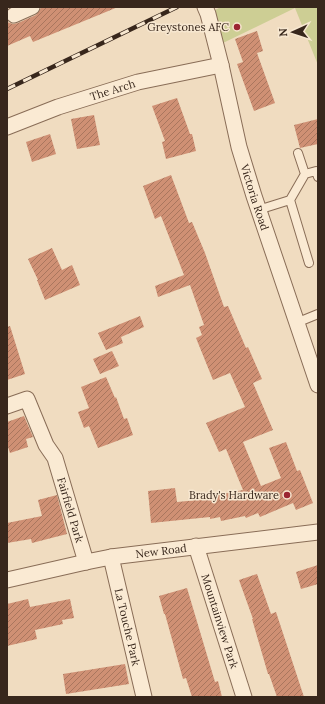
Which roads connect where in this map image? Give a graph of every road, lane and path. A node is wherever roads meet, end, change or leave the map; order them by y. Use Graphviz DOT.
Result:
graph roads {
  1 [pos="32,7"];
  2 [pos="205,7"];
  3 [pos="14,15"];
  4 [pos="222,64"];
  5 [pos="7,127"];
  6 [pos="298,153"];
  7 [pos="305,174"];
  8 [pos="318,177"];
  9 [pos="290,200"];
  10 [pos="258,210"];
  11 [pos="309,263"];
  12 [pos="318,314"];
  13 [pos="296,322"];
  14 [pos="318,385"];
  15 [pos="7,406"];
  16 [pos="318,532"];
  17 [pos="196,546"];
  18 [pos="111,557"];
  19 [pos="86,562"];
  20 [pos="7,580"];
  21 [pos="144,697"];
  22 [pos="244,697"];
  1 -- 3 [label="street"];
  2 -- 4 [label="street, Victoria Road"];
  4 -- 5 [label="street, The Arch"];
  4 -- 10 [label="street, Victoria Road"];
  6 -- 7 [label="lane"];
  7 -- 8 [label="lane"];
  7 -- 9 [label="lane"];
  9 -- 10 [label="lane"];
  9 -- 11 [label="lane"];
  10 -- 13 [label="street, Victoria Road"];
  12 -- 13 [label="lane"];
  13 -- 14 [label="street, Victoria Road"];
  15 -- 19 [label="street, Fairfield Park"];
  16 -- 17 [label="street, New Road"];
  17 -- 18 [label="street, New Road"];
  17 -- 22 [label="street, Mountainview Park"];
  18 -- 19 [label="street, New Road"];
  18 -- 21 [label="street, La Touche Park"];
  19 -- 20 [label="street, New Road"];
}
